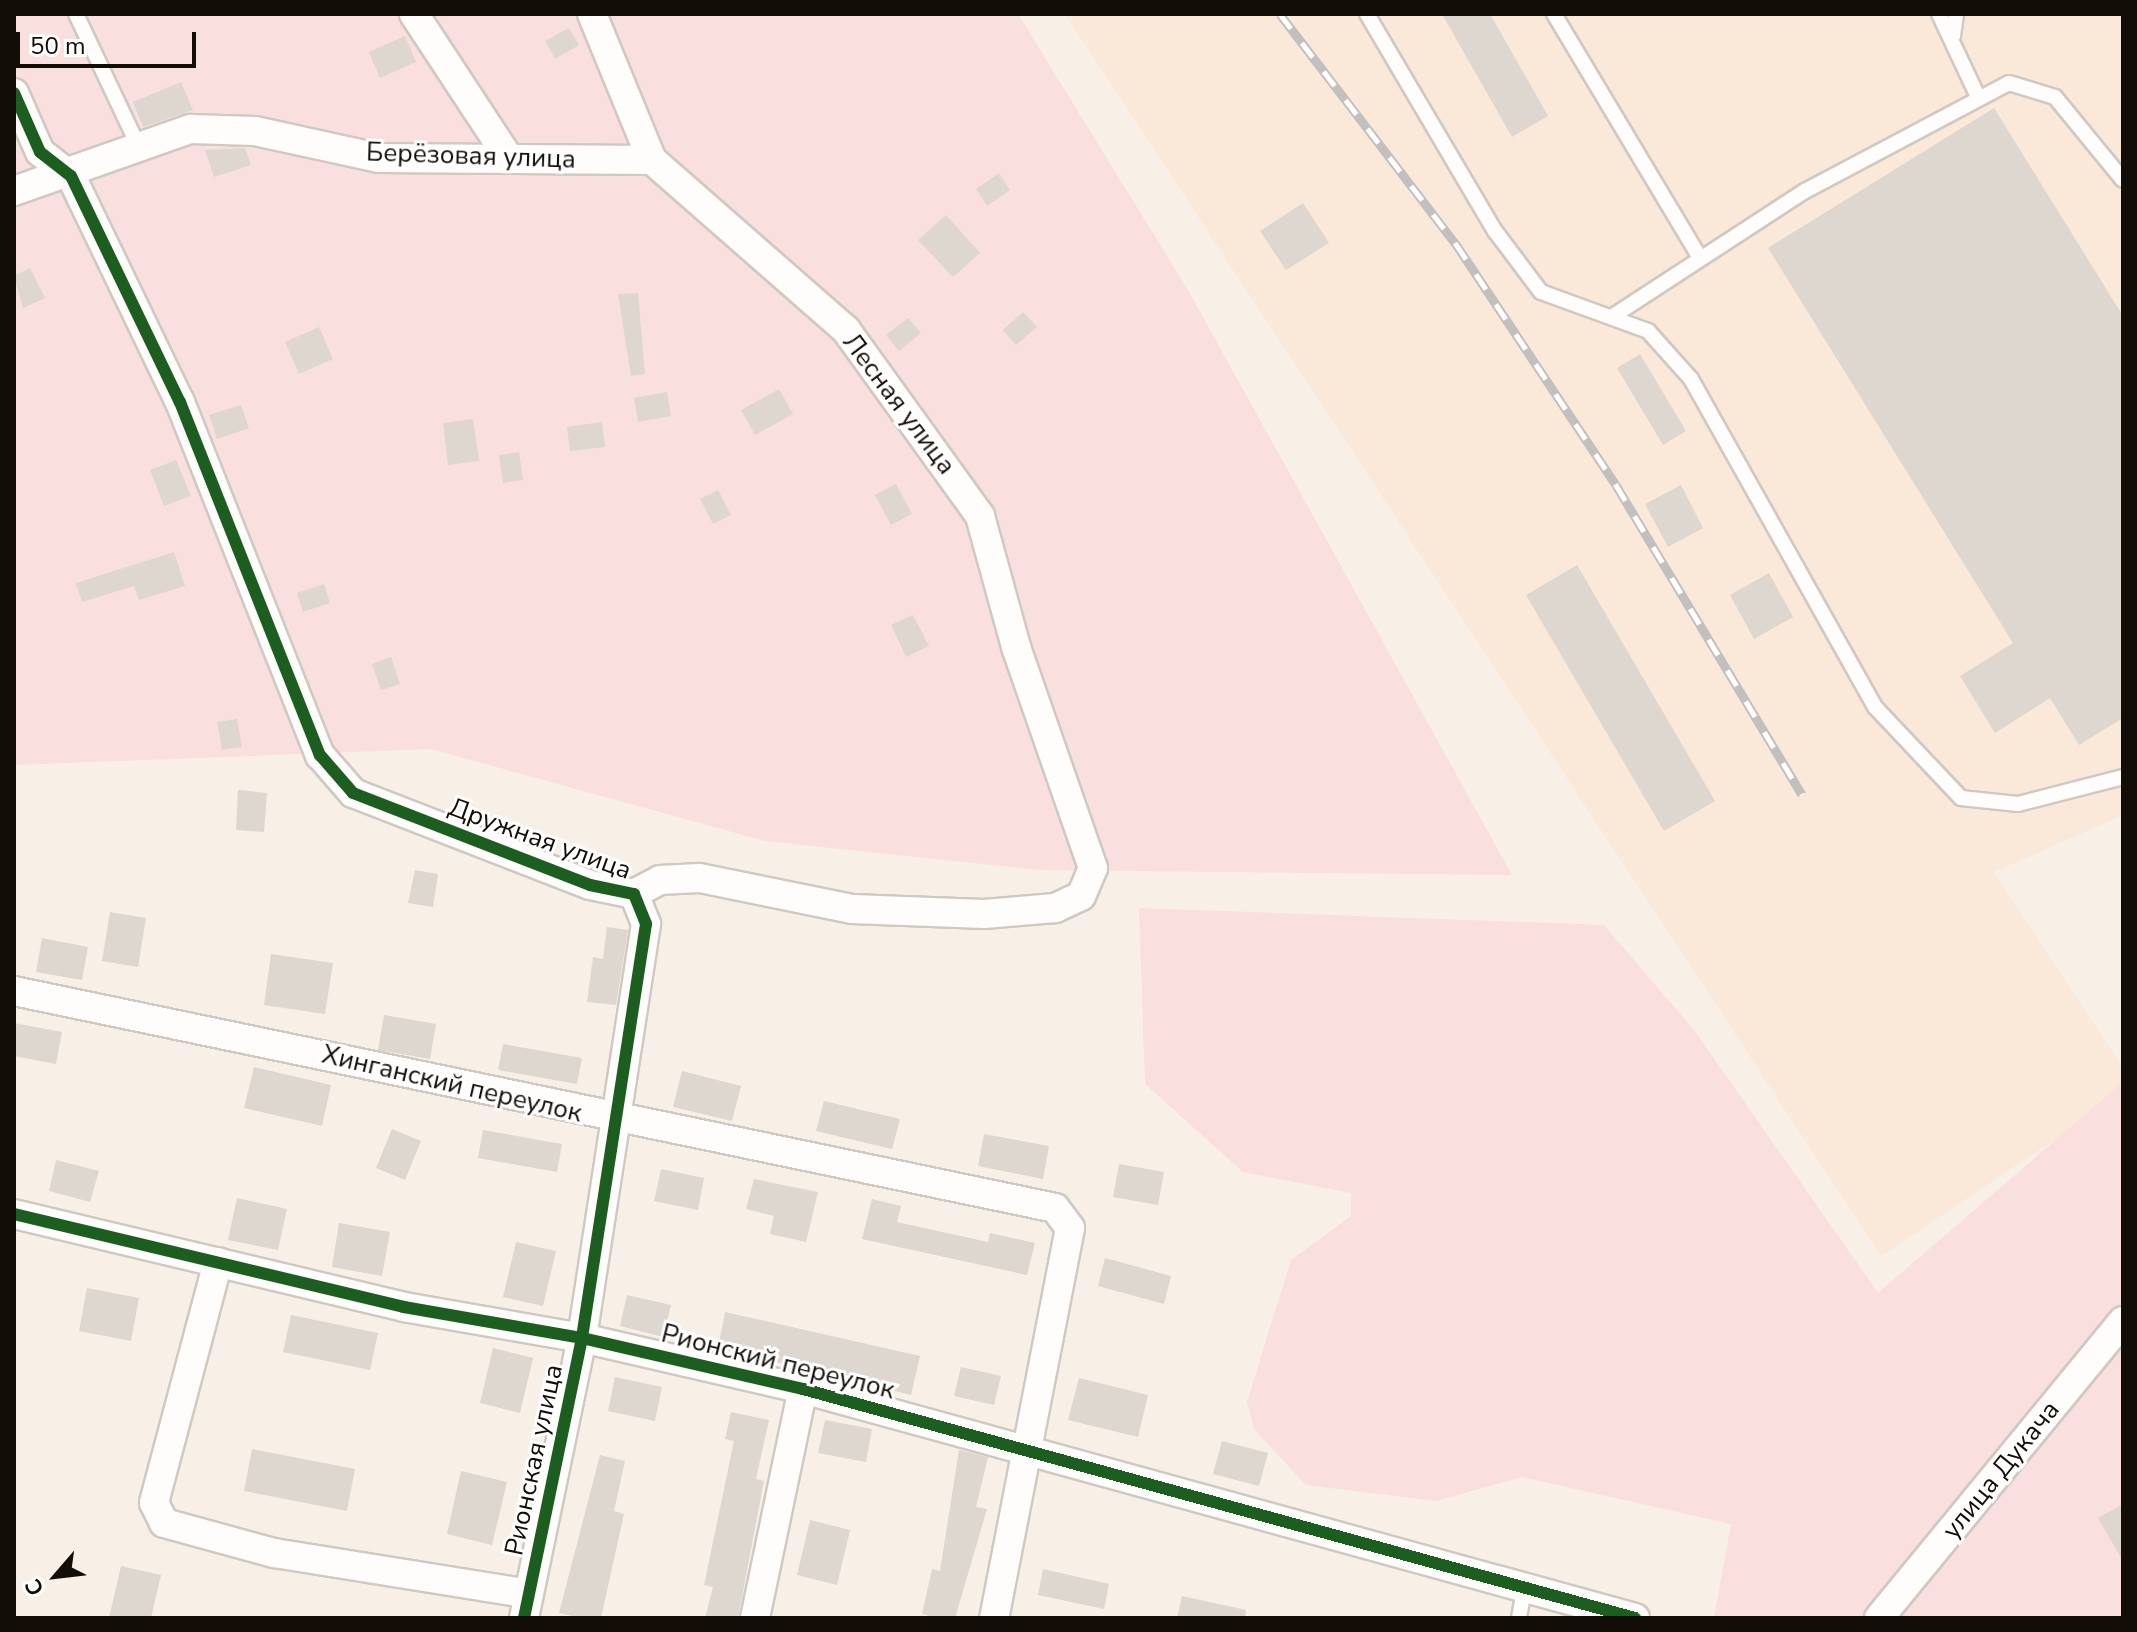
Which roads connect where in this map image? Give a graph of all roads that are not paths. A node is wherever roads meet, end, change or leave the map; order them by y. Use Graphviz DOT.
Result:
graph roads {
  1 [pos="76,14"];
  2 [pos="414,14"];
  3 [pos="592,14"];
  4 [pos="1367,14"];
  5 [pos="1554,14"];
  6 [pos="1939,14"];
  7 [pos="1956,14"];
  8 [pos="1953,36"];
  9 [pos="14,93"];
  10 [pos="1978,97"];
  11 [pos="139,147"];
  12 [pos="508,157"];
  13 [pos="652,160"];
  14 [pos="71,176"];
  15 [pos="2123,180"];
  16 [pos="14,191"];
  17 [pos="1700,258"];
  18 [pos="1613,316"];
  19 [pos="2123,777"];
  20 [pos="1093,868"];
  21 [pos="634,894"];
  22 [pos="14,991"];
  23 [pos="619,1122"];
  24 [pos="14,1214"];
  25 [pos="218,1262"];
  26 [pos="2121,1328"];
  27 [pos="582,1338"];
  28 [pos="803,1389"];
  29 [pos="1031,1447"];
  30 [pos="1525,1583"];
  31 [pos="526,1606"];
  32 [pos="755,1618"];
  33 [pos="994,1618"];
  34 [pos="1519,1618"];
  35 [pos="1635,1618"];
  36 [pos="1879,1618"];
  1 -- 11 [label="lane"];
  2 -- 12 [label="street"];
  3 -- 13 [label="street, Лесная улица"];
  4 -- 18 [label="lane"];
  5 -- 17 [label="lane"];
  6 -- 8 [label="lane"];
  7 -- 8 [label="lane"];
  8 -- 10 [label="lane"];
  9 -- 14 [label="street"];
  10 -- 15 [label="lane"];
  10 -- 17 [label="lane"];
  11 -- 12 [label="street, Берёзовая улица"];
  11 -- 14 [label="street, Берёзовая улица"];
  12 -- 13 [label="street, Берёзовая улица"];
  13 -- 20 [label="street, Лесная улица"];
  14 -- 16 [label="street, Берёзовая улица"];
  14 -- 21 [label="street, Дружная улица"];
  17 -- 18 [label="lane"];
  18 -- 19 [label="lane"];
  20 -- 21 [label="street, Дружная улица"];
  21 -- 23 [label="street, Дружная улица"];
  22 -- 23 [label="street, Хинганский переулок"];
  23 -- 27 [label="street, Рионская улица"];
  23 -- 29 [label="street, Хинганский переулок"];
  24 -- 25 [label="street, Рионский переулок"];
  25 -- 27 [label="street, Рионский переулок"];
  25 -- 31 [label="street"];
  26 -- 36 [label="street, улица Дукача"];
  27 -- 28 [label="street, Рионский переулок"];
  27 -- 31 [label="street, Рионская улица"];
  28 -- 29 [label="street, Рионский переулок"];
  28 -- 32 [label="street, Рионский переулок"];
  29 -- 30 [label="street, Рионский переулок"];
  29 -- 33 [label="street"];
  30 -- 34 [label="lane"];
  30 -- 35 [label="street, Рионский переулок"];
}
